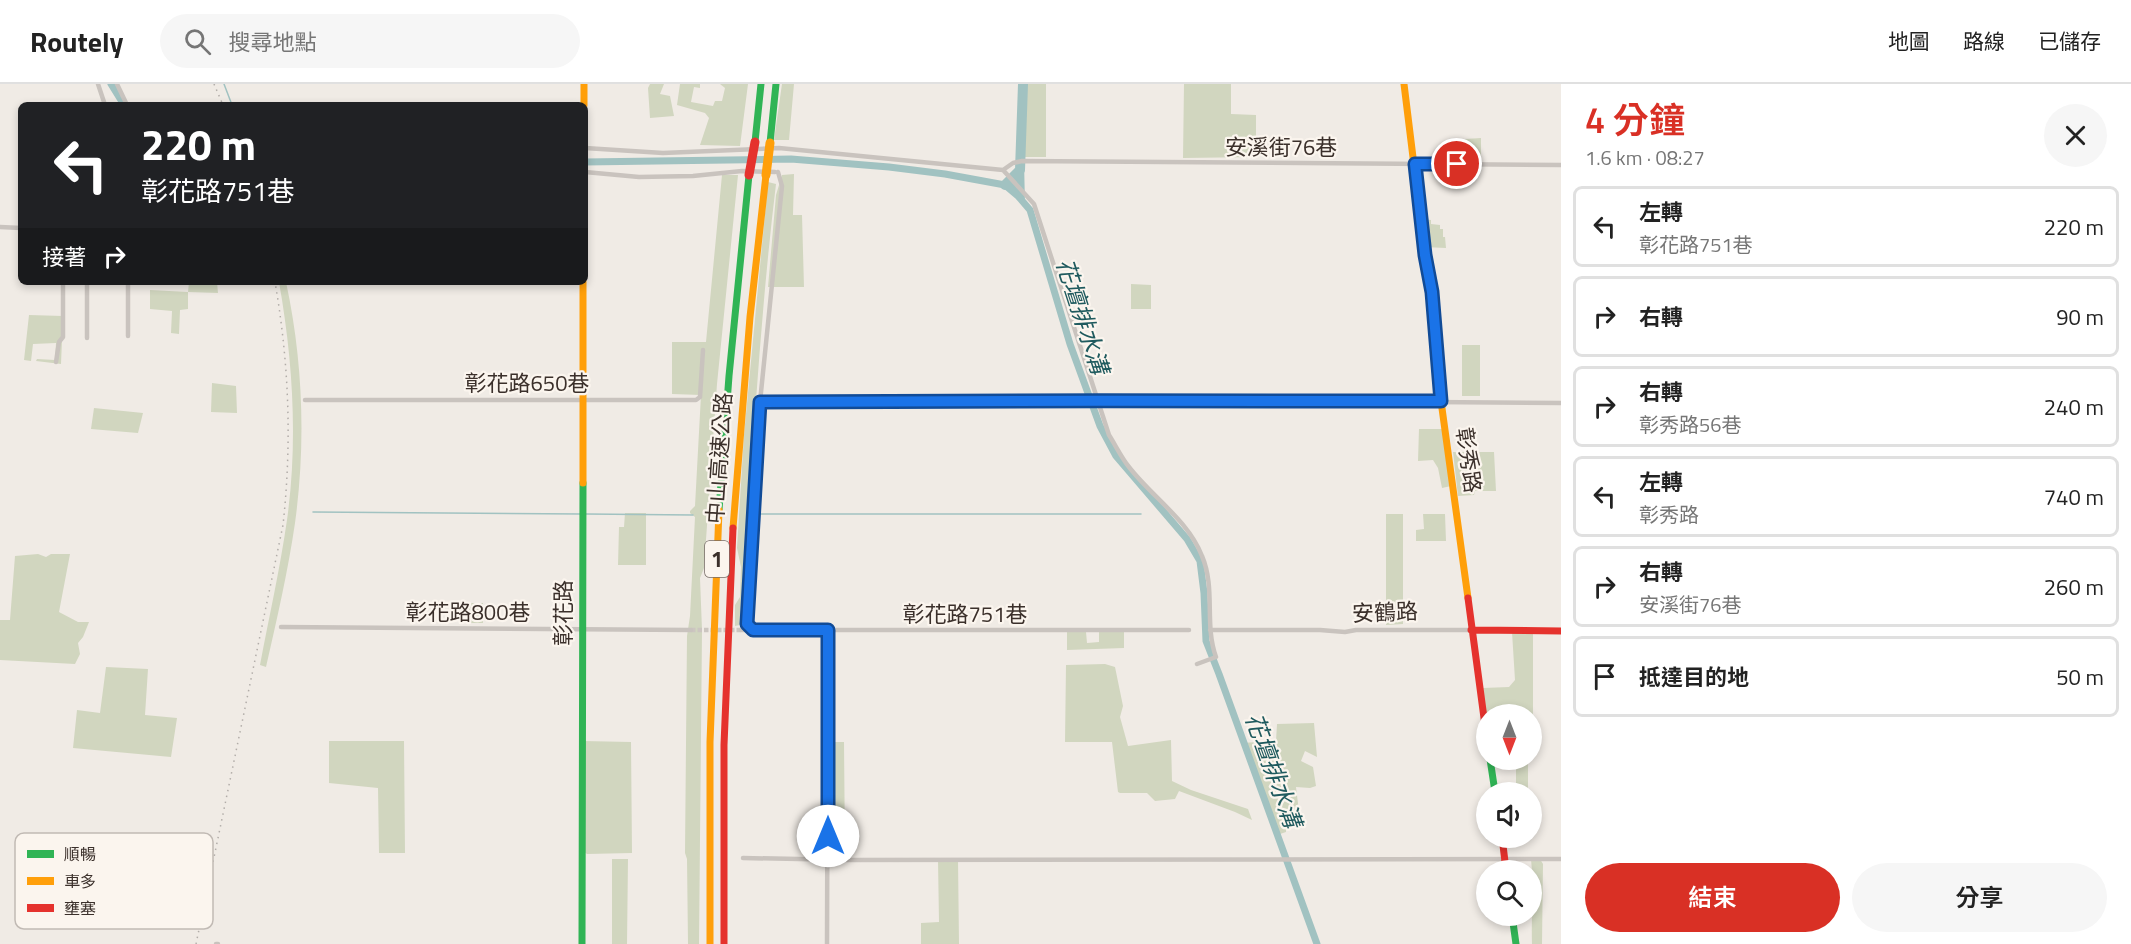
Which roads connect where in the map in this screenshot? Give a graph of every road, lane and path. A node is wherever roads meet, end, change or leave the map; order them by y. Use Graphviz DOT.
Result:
graph roads {
  1 [pos="98,84"];
  2 [pos="117,84"];
  3 [pos="584,84"];
  4 [pos="761,84"];
  5 [pos="776,84"];
  6 [pos="1404,84"];
  7 [pos="104,102"];
  8 [pos="126,102"];
  9 [pos="584,102"];
  10 [pos="588,148"];
  11 [pos="1415,164"];
  12 [pos="1561,165"];
  13 [pos="1003,170"];
  14 [pos="588,172"];
  15 [pos="773,173"];
  16 [pos="0,227"];
  17 [pos="18,228"];
  18 [pos="63,285"];
  19 [pos="87,285"];
  20 [pos="128,285"];
  21 [pos="584,285"];
  22 [pos="128,336"];
  23 [pos="87,338"];
  24 [pos="703,350"];
  25 [pos="56,362"];
  26 [pos="583,399"];
  27 [pos="1097,399"];
  28 [pos="305,400"];
  29 [pos="1441,401"];
  30 [pos="760,402"];
  31 [pos="1561,403"];
  32 [pos="281,627"];
  33 [pos="582,629"];
  34 [pos="691,630"];
  35 [pos="741,630"];
  36 [pos="753,630"];
  37 [pos="828,630"];
  38 [pos="1189,630"];
  39 [pos="1210,630"];
  40 [pos="1471,630"];
  41 [pos="1561,631"];
  42 [pos="1197,664"];
  43 [pos="1482,704"];
  44 [pos="1503,848"];
  45 [pos="743,858"];
  46 [pos="828,859"];
  47 [pos="1504,859"];
  48 [pos="1561,859"];
  49 [pos="1514,926"];
  50 [pos="582,944"];
  51 [pos="710,944"];
  52 [pos="724,944"];
  53 [pos="827,944"];
  54 [pos="1516,944"];
  1 -- 7 [label="street"];
  2 -- 8 [label="street"];
  3 -- 9 [label="main road"];
  4 -- 51 [label="main road, 中山高速公路 / 1, bridge"];
  5 -- 15 [label="main road, 中山高速公路 / 1, bridge"];
  6 -- 11 [label="main road, 彰秀路"];
  10 -- 13 [label="street"];
  11 -- 12 [label="street, 安溪街76巷"];
  11 -- 13 [label="street, 安溪街76巷"];
  11 -- 29 [label="main road, 彰秀路"];
  13 -- 27 [label="street"];
  14 -- 15 [label="street"];
  15 -- 30 [label="street"];
  15 -- 52 [label="main road, 中山高速公路 / 1"];
  16 -- 17 [label="street"];
  18 -- 25 [label="street"];
  19 -- 23 [label="street"];
  20 -- 22 [label="street"];
  21 -- 26 [label="main road, 彰花路"];
  24 -- 26 [label="street, 彰花路650巷"];
  26 -- 28 [label="street, 彰花路650巷"];
  26 -- 33 [label="main road, 彰花路"];
  27 -- 29 [label="street"];
  27 -- 30 [label="street"];
  27 -- 39 [label="street"];
  29 -- 31 [label="street"];
  29 -- 40 [label="main road, 彰秀路"];
  30 -- 36 [label="street"];
  32 -- 33 [label="street, 彰花路800巷"];
  33 -- 34 [label="street, 彰花路800巷"];
  33 -- 50 [label="main road, 彰花路"];
  35 -- 36 [label="street, 彰花路751巷"];
  36 -- 37 [label="street, 彰花路751巷"];
  37 -- 38 [label="street, 彰花路751巷"];
  37 -- 46 [label="street"];
  39 -- 40 [label="street, 安鶴路"];
  39 -- 42 [label="street"];
  40 -- 41 [label="main road, 安鶴路"];
  40 -- 43 [label="main road, 彰秀路"];
  44 -- 47 [label="main road"];
  45 -- 46 [label="street"];
  46 -- 47 [label="street"];
  46 -- 53 [label="street"];
  47 -- 48 [label="street"];
  49 -- 54 [label="main road"];
}
